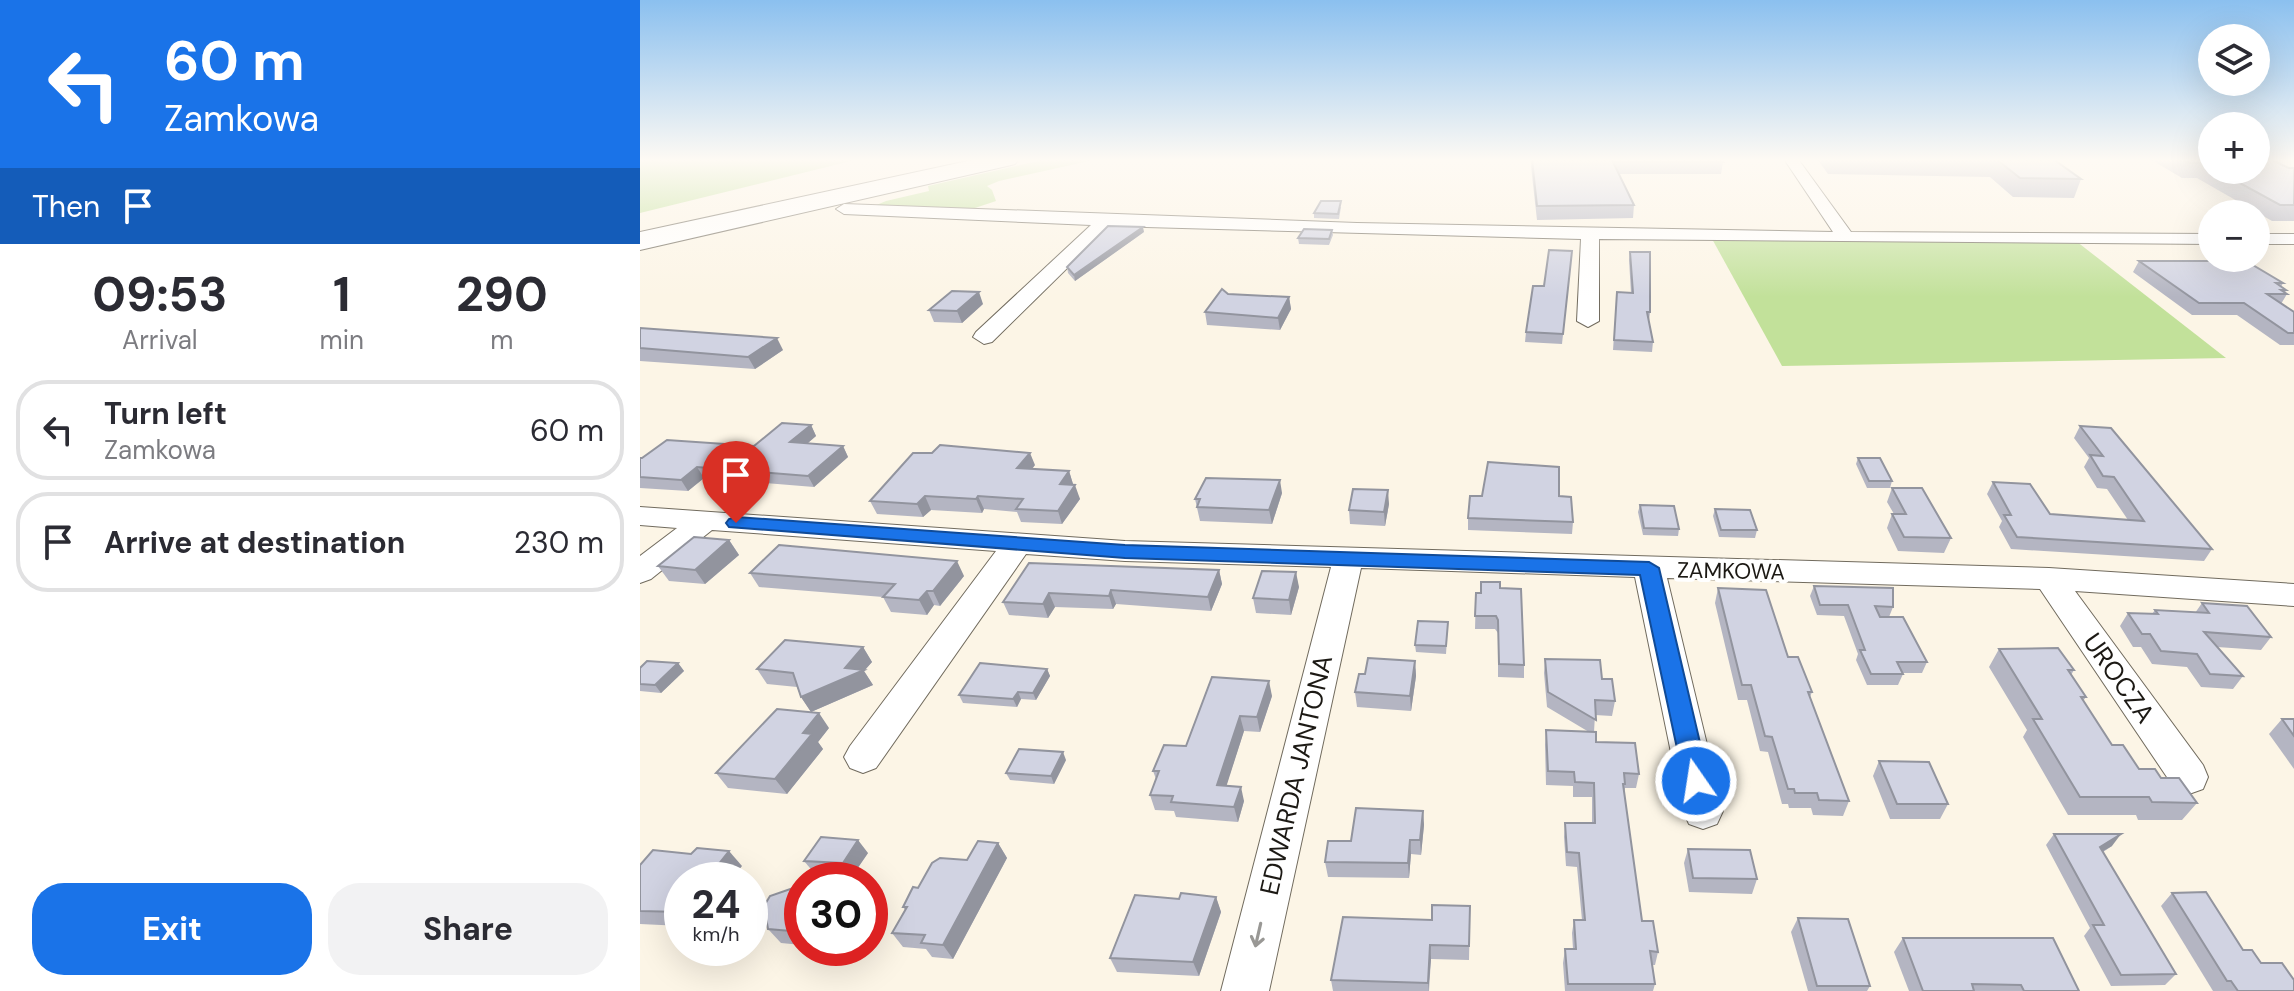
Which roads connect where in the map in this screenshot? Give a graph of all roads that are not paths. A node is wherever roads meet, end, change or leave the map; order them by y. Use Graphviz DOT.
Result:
graph roads {
  1 [pos="760,205"];
  2 [pos="800,205"];
  3 [pos="1823,205"];
  4 [pos="844,209"];
  5 [pos="1105,221"];
  6 [pos="640,231"];
  7 [pos="1590,232"];
  8 [pos="1845,236"];
  9 [pos="2198,239"];
  10 [pos="2270,239"];
  11 [pos="2294,239"];
  12 [pos="640,241"];
  13 [pos="1588,321"];
  14 [pos="984,337"];
  15 [pos="640,516"];
  16 [pos="705,521"];
  17 [pos="1017,544"];
  18 [pos="1348,560"];
  19 [pos="1649,568"];
  20 [pos="640,572"];
  21 [pos="2049,579"];
  22 [pos="2294,595"];
  23 [pos="863,757"];
  24 [pos="2189,777"];
  25 [pos="1703,811"];
  26 [pos="1245,991"];
  1 -- 6 [label="main road"];
  2 -- 12 [label="main road"];
  3 -- 8 [label="street"];
  4 -- 5 [label="street"];
  5 -- 7 [label="street"];
  5 -- 14 [label="street"];
  7 -- 8 [label="street"];
  7 -- 13 [label="street"];
  8 -- 9 [label="street"];
  10 -- 11 [label="street"];
  15 -- 16 [label="street, ZAMKOWA"];
  16 -- 17 [label="street, ZAMKOWA"];
  16 -- 20 [label="street"];
  17 -- 18 [label="street, ZAMKOWA"];
  17 -- 23 [label="street"];
  18 -- 19 [label="street, ZAMKOWA"];
  18 -- 26 [label="street, EDWARDA JANTONA, one-way"];
  19 -- 21 [label="street, ZAMKOWA"];
  19 -- 25 [label="street"];
  21 -- 22 [label="street, ZAMKOWA"];
  21 -- 24 [label="street, UROCZA"];
}
